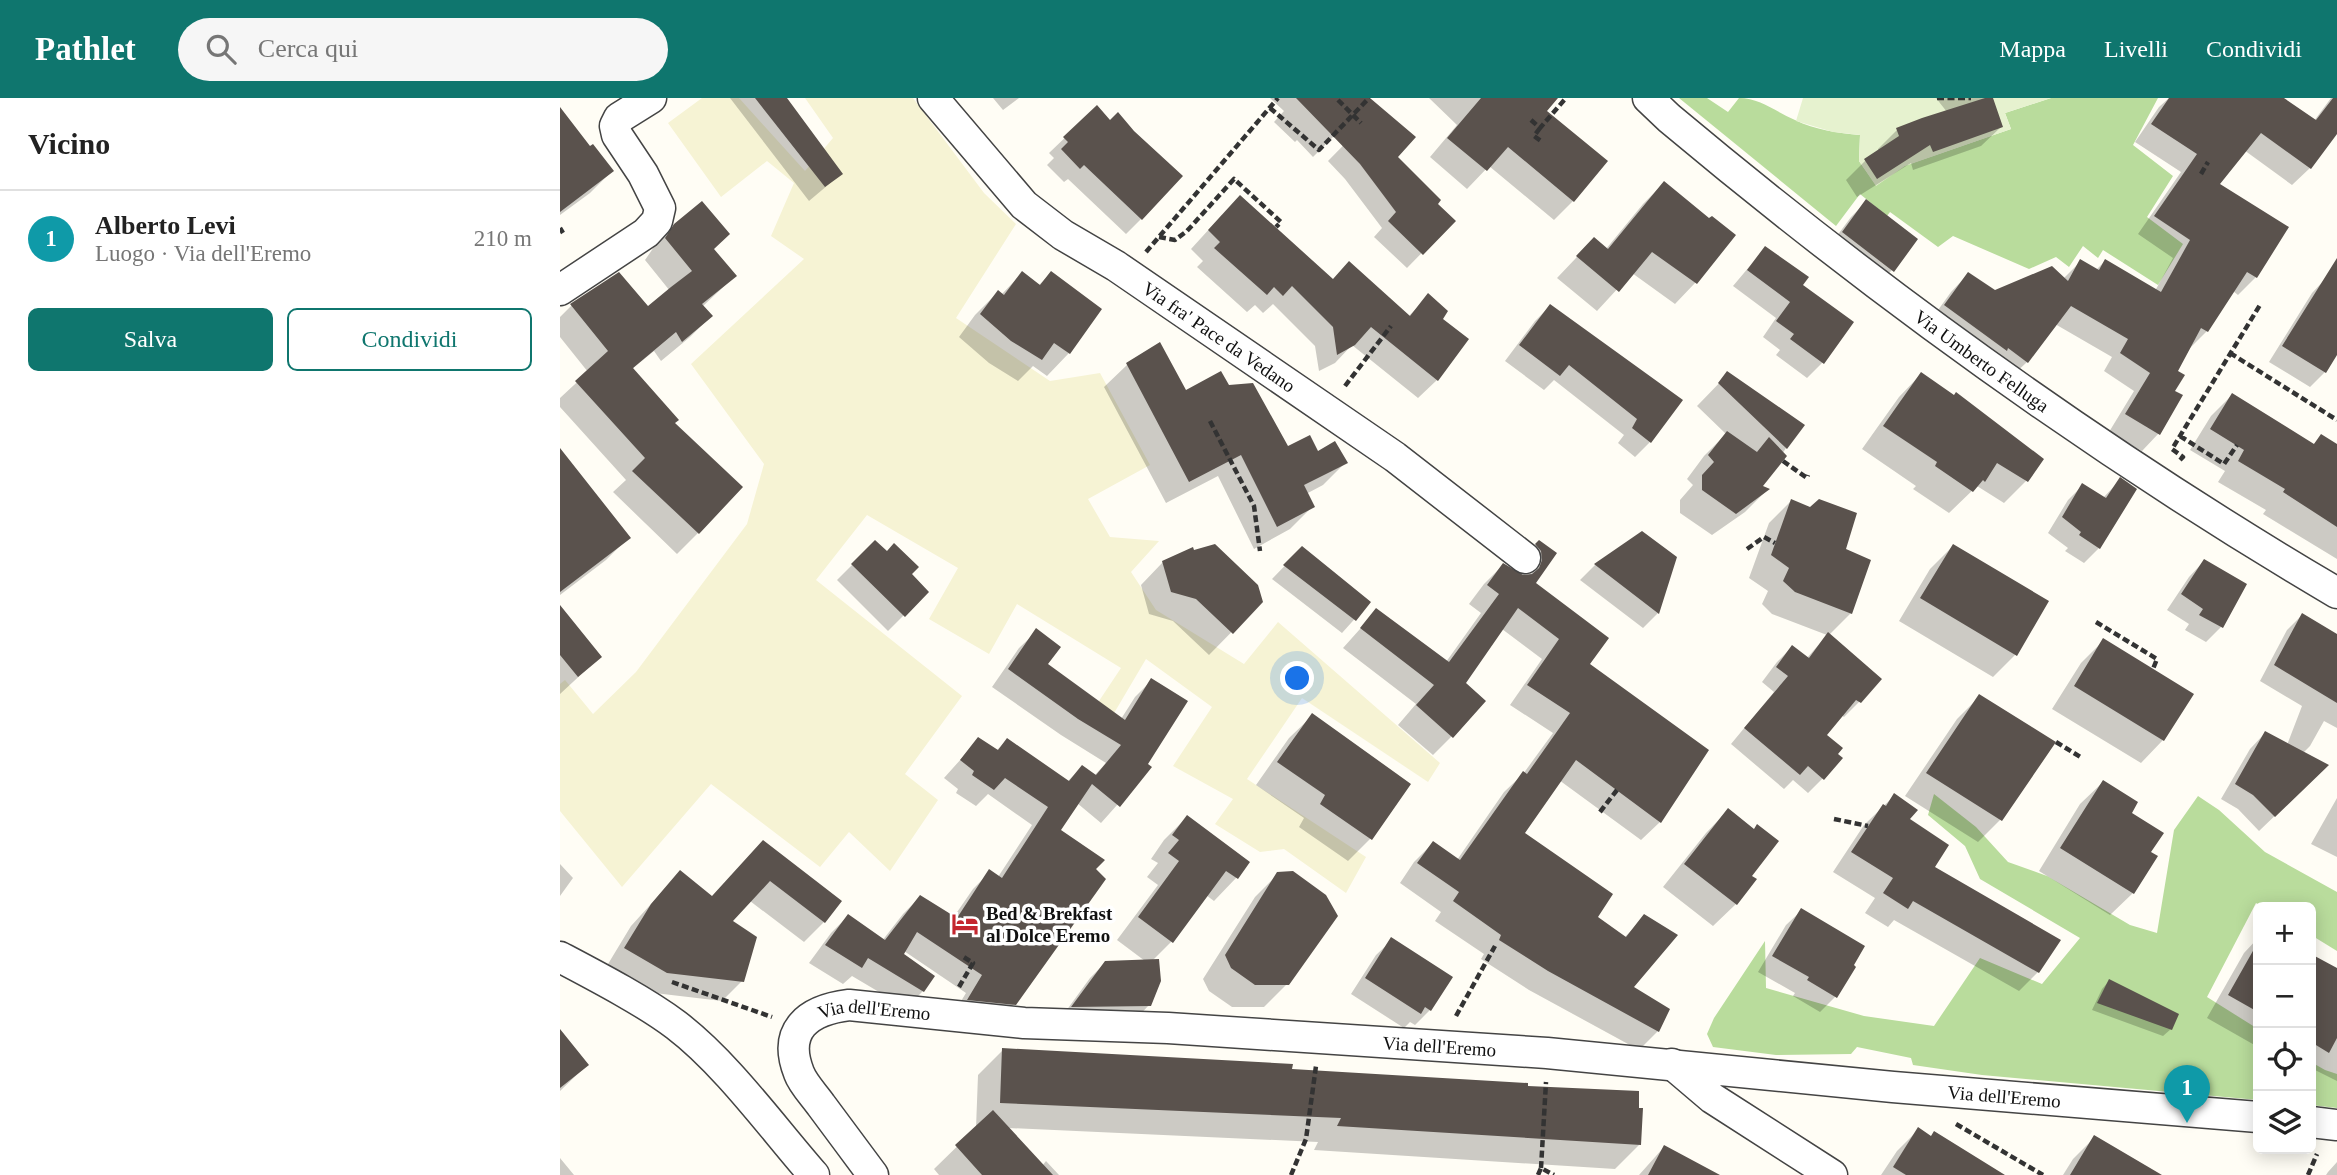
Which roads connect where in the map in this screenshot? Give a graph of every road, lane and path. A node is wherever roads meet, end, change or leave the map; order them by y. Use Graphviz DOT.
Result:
graph roads {
  1 [pos="933,98"];
  2 [pos="1278,98"];
  3 [pos="1369,98"];
  4 [pos="1566,98"];
  5 [pos="1648,98"];
  6 [pos="1937,98"];
  7 [pos="1971,98"];
  8 [pos="1338,100"];
  9 [pos="639,101"];
  10 [pos="1269,108"];
  11 [pos="1353,114"];
  12 [pos="1531,120"];
  13 [pos="1361,123"];
  14 [pos="1540,128"];
  15 [pos="1541,141"];
  16 [pos="2208,162"];
  17 [pos="2201,174"];
  18 [pos="1276,228"];
  19 [pos="1159,237"];
  20 [pos="1127,274"];
  21 [pos="560,290"];
  22 [pos="2260,306"];
  23 [pos="1391,326"];
  24 [pos="2230,353"];
  25 [pos="1326,412"];
  26 [pos="2337,420"];
  27 [pos="1210,421"];
  28 [pos="2180,436"];
  29 [pos="2237,445"];
  30 [pos="1783,461"];
  31 [pos="2179,463"];
  32 [pos="1808,475"];
  33 [pos="1775,543"];
  34 [pos="1747,549"];
  35 [pos="1260,551"];
  36 [pos="1525,558"];
  37 [pos="2337,593"];
  38 [pos="2096,622"];
  39 [pos="2153,669"];
  40 [pos="2056,742"];
  41 [pos="2082,758"];
  42 [pos="1617,790"];
  43 [pos="1600,811"];
  44 [pos="1835,819"];
  45 [pos="1868,826"];
  46 [pos="1495,946"];
  47 [pos="961,956"];
  48 [pos="560,957"];
  49 [pos="664,980"];
  50 [pos="954,995"];
  51 [pos="800,1028"];
  52 [pos="1320,1037"];
  53 [pos="1440,1046"];
  54 [pos="1547,1053"];
  55 [pos="1672,1064"];
  56 [pos="2253,1116"];
  57 [pos="1951,1121"];
  58 [pos="2316,1123"];
  59 [pos="2337,1125"];
  60 [pos="1541,1168"];
  61 [pos="814,1175"];
  62 [pos="873,1175"];
  63 [pos="1291,1175"];
  64 [pos="1538,1175"];
  65 [pos="1554,1175"];
  66 [pos="1832,1175"];
  67 [pos="2043,1175"];
  1 -- 20 [label="street, Via fra' Pace da Vedano"];
  2 -- 10 [label="path"];
  3 -- 11 [label="path"];
  4 -- 14 [label="path"];
  5 -- 37 [label="street, Via Umberto Felluga"];
  6 -- 7 [label="path"];
  8 -- 11 [label="path"];
  9 -- 21 [label="street"];
  10 -- 11 [label="path"];
  10 -- 19 [label="path"];
  11 -- 13 [label="path"];
  12 -- 14 [label="path"];
  14 -- 15 [label="path"];
  16 -- 17 [label="path"];
  18 -- 19 [label="path"];
  19 -- 20 [label="path"];
  20 -- 25 [label="street, Via fra' Pace da Vedano"];
  22 -- 24 [label="path"];
  23 -- 25 [label="path"];
  24 -- 26 [label="path"];
  24 -- 28 [label="path"];
  25 -- 36 [label="street, Via fra' Pace da Vedano"];
  27 -- 35 [label="path"];
  28 -- 29 [label="path"];
  28 -- 31 [label="path"];
  30 -- 32 [label="path"];
  33 -- 34 [label="path"];
  38 -- 39 [label="path"];
  40 -- 41 [label="path"];
  42 -- 43 [label="path"];
  44 -- 45 [label="path"];
  46 -- 53 [label="path"];
  47 -- 50 [label="path"];
  48 -- 61 [label="street"];
  49 -- 51 [label="path"];
  51 -- 52 [label="street, Via dell'Eremo"];
  51 -- 62 [label="street, Via dell'Eremo"];
  52 -- 53 [label="street, Via dell'Eremo"];
  52 -- 63 [label="path"];
  53 -- 54 [label="street, Via dell'Eremo"];
  54 -- 55 [label="street, Via dell'Eremo"];
  54 -- 60 [label="path"];
  55 -- 56 [label="street, Via dell'Eremo"];
  55 -- 66 [label="street"];
  57 -- 67 [label="path, Via dell'Eremo"];
  58 -- 59 [label="street"];
  60 -- 64 [label="path"];
  60 -- 65 [label="path"];
}
